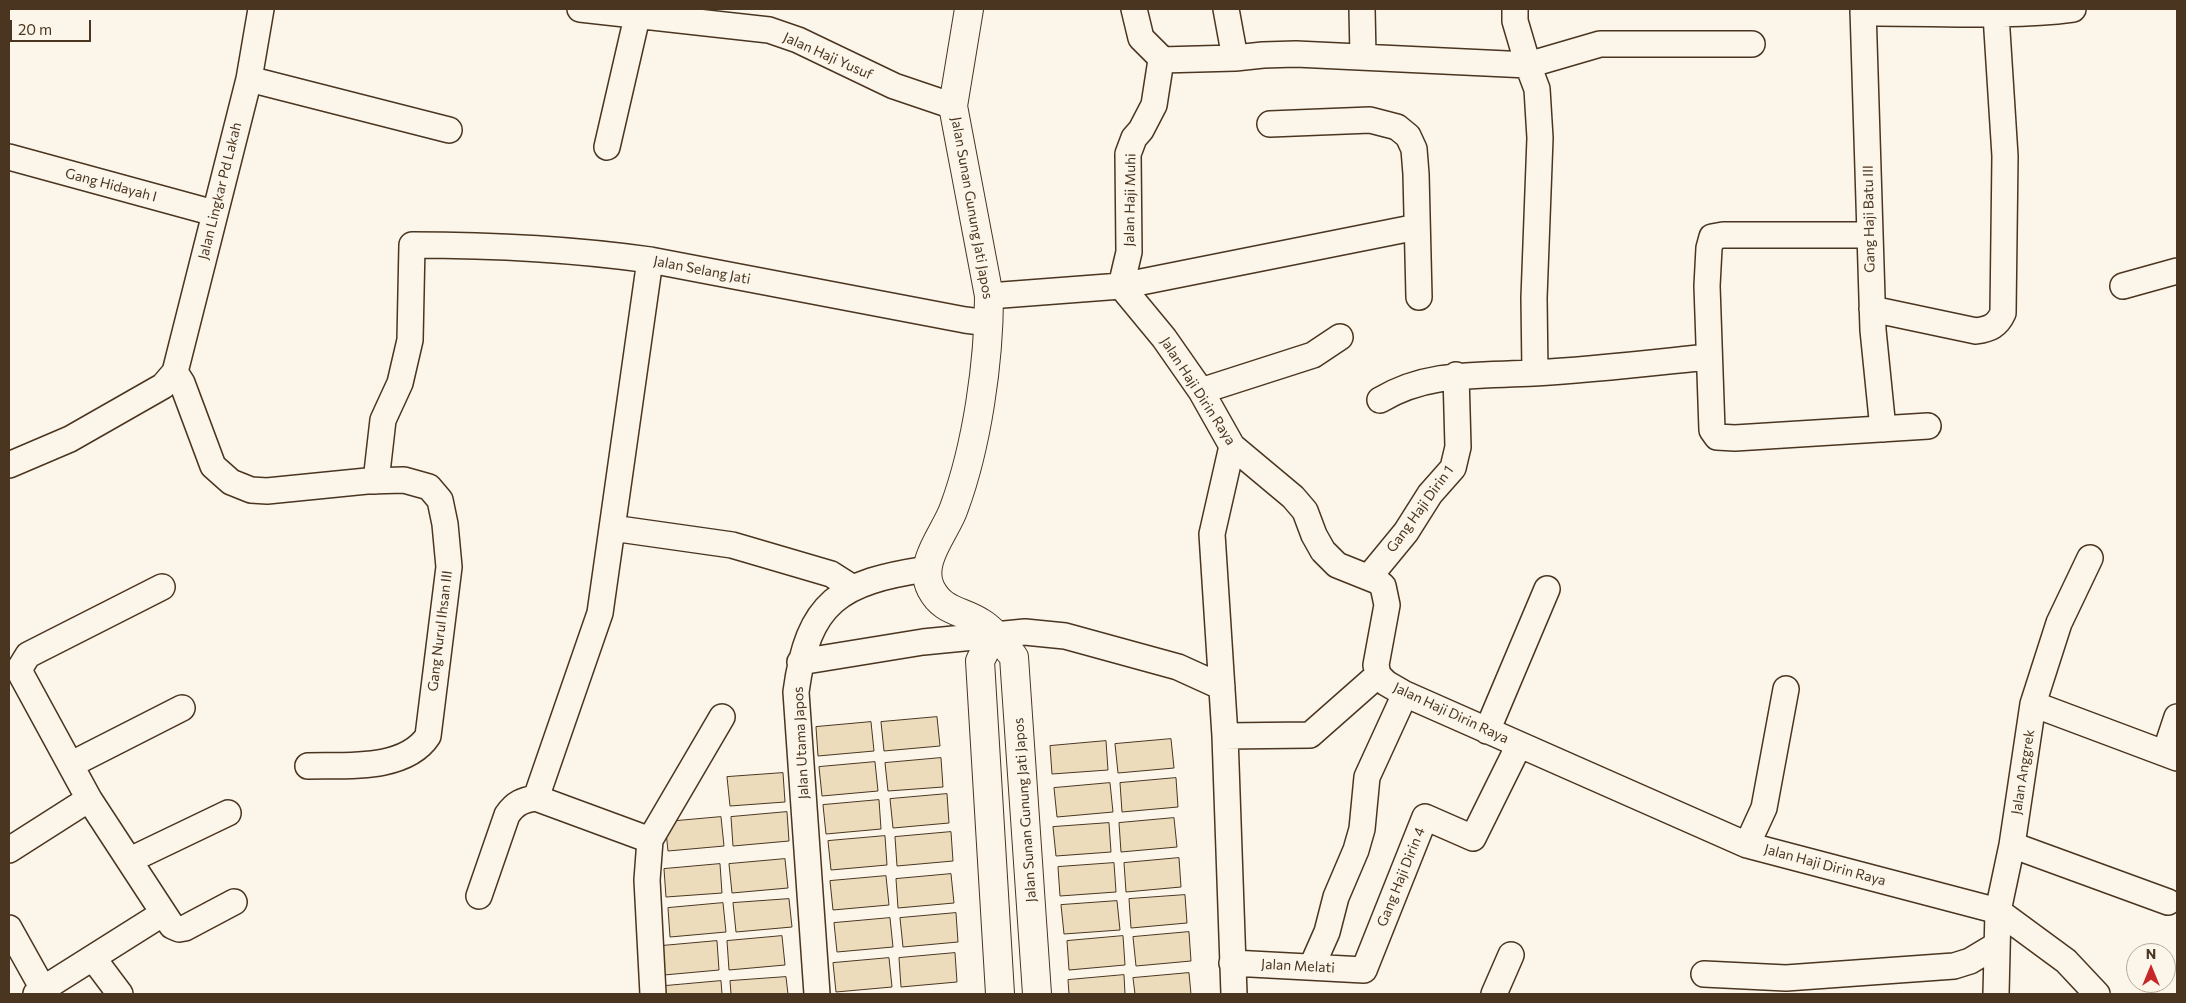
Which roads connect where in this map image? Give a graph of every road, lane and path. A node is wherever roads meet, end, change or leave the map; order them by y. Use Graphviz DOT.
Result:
graph roads {
  1 [pos="261,9"];
  2 [pos="580,9"];
  3 [pos="969,9"];
  4 [pos="1140,9"];
  5 [pos="1226,9"];
  6 [pos="1362,9"];
  7 [pos="1515,9"];
  8 [pos="2072,9"];
  9 [pos="1863,11"];
  10 [pos="1996,16"];
  11 [pos="637,17"];
  12 [pos="768,20"];
  13 [pos="1752,44"];
  14 [pos="1363,56"];
  15 [pos="1235,58"];
  16 [pos="1161,60"];
  17 [pos="1528,65"];
  18 [pos="248,79"];
  19 [pos="953,106"];
  20 [pos="1270,124"];
  21 [pos="449,130"];
  22 [pos="608,147"];
  23 [pos="9,158"];
  24 [pos="214,213"];
  25 [pos="1417,227"];
  26 [pos="1868,235"];
  27 [pos="650,260"];
  28 [pos="2177,271"];
  29 [pos="1121,286"];
  30 [pos="2123,286"];
  31 [pos="989,296"];
  32 [pos="1419,297"];
  33 [pos="1872,310"];
  34 [pos="989,323"];
  35 [pos="1340,337"];
  36 [pos="1708,357"];
  37 [pos="1535,373"];
  38 [pos="1456,375"];
  39 [pos="169,379"];
  40 [pos="1201,391"];
  41 [pos="1380,400"];
  42 [pos="1928,426"];
  43 [pos="1883,429"];
  44 [pos="1232,446"];
  45 [pos="9,465"];
  46 [pos="376,481"];
  47 [pos="612,528"];
  48 [pos="2090,558"];
  49 [pos="927,569"];
  50 [pos="1369,577"];
  51 [pos="162,587"];
  52 [pos="853,588"];
  53 [pos="1547,589"];
  54 [pos="994,633"];
  55 [pos="800,662"];
  56 [pos="1378,674"];
  57 [pos="1222,687"];
  58 [pos="1786,688"];
  59 [pos="1405,694"];
  60 [pos="2033,704"];
  61 [pos="182,708"];
  62 [pos="722,717"];
  63 [pos="2177,717"];
  64 [pos="1487,731"];
  65 [pos="1225,736"];
  66 [pos="1519,745"];
  67 [pos="2171,756"];
  68 [pos="72,764"];
  69 [pos="308,766"];
  70 [pos="1022,775"];
  71 [pos="989,776"];
  72 [pos="536,798"];
  73 [pos="89,799"];
  74 [pos="228,813"];
  75 [pos="650,840"];
  76 [pos="1747,845"];
  77 [pos="2012,845"];
  78 [pos="9,850"];
  79 [pos="130,860"];
  80 [pos="479,896"];
  81 [pos="234,902"];
  82 [pos="2168,902"];
  83 [pos="1998,911"];
  84 [pos="162,914"];
  85 [pos="9,928"];
  86 [pos="1995,946"];
  87 [pos="1511,955"];
  88 [pos="93,958"];
  89 [pos="1232,963"];
  90 [pos="1312,966"];
  91 [pos="1364,970"];
  92 [pos="1704,974"];
  93 [pos="40,992"];
  94 [pos="120,994"];
  95 [pos="652,994"];
  96 [pos="817,994"];
  97 [pos="1000,994"];
  98 [pos="1037,994"];
  99 [pos="1234,994"];
  100 [pos="1494,994"];
  101 [pos="1996,994"];
  102 [pos="2096,994"];
  1 -- 18 [label="street, Jalan Lingkar Pd Lakah"];
  2 -- 11 [label="street, Jalan Haji Yusuf"];
  3 -- 19 [label="street, Jalan Sunan Gunung Jati Japos"];
  4 -- 16 [label="street"];
  5 -- 15 [label="street"];
  6 -- 14 [label="street"];
  7 -- 17 [label="street"];
  8 -- 10 [label="street"];
  9 -- 10 [label="street"];
  9 -- 26 [label="street, Gang Haji Batu III"];
  10 -- 33 [label="street"];
  11 -- 12 [label="street, Jalan Haji Yusuf"];
  11 -- 22 [label="street"];
  12 -- 19 [label="street, Jalan Haji Yusuf"];
  13 -- 17 [label="street"];
  14 -- 15 [label="street"];
  14 -- 17 [label="street"];
  15 -- 16 [label="street"];
  16 -- 29 [label="street, Jalan Haji Muhi"];
  17 -- 37 [label="street"];
  18 -- 21 [label="street"];
  18 -- 24 [label="street, Jalan Lingkar Pd Lakah"];
  19 -- 31 [label="street, Jalan Sunan Gunung Jati Japos"];
  20 -- 25 [label="street"];
  23 -- 24 [label="street, Gang Hidayah I"];
  24 -- 39 [label="street, Jalan Lingkar Pd Lakah"];
  25 -- 29 [label="street"];
  25 -- 32 [label="street"];
  26 -- 33 [label="street, Gang Haji Batu III"];
  26 -- 36 [label="street"];
  27 -- 34 [label="street, Jalan Selang Jati"];
  27 -- 46 [label="street, Jalan Selang Jati"];
  27 -- 47 [label="street"];
  28 -- 30 [label="street"];
  29 -- 31 [label="street"];
  29 -- 40 [label="street, Jalan Haji Dirin Raya"];
  31 -- 34 [label="street, Jalan Sunan Gunung Jati Japos"];
  33 -- 43 [label="street, Gang Haji Batu III"];
  34 -- 49 [label="street, Jalan Sunan Gunung Jati Japos"];
  35 -- 40 [label="street"];
  36 -- 37 [label="street"];
  36 -- 43 [label="street"];
  37 -- 38 [label="street"];
  38 -- 41 [label="street"];
  38 -- 50 [label="street, Gang Haji Dirin 1"];
  39 -- 45 [label="street"];
  39 -- 46 [label="street, Gang Nurul Ihsan III"];
  40 -- 44 [label="street, Jalan Haji Dirin Raya"];
  42 -- 43 [label="street"];
  44 -- 50 [label="street, Jalan Haji Dirin Raya"];
  44 -- 57 [label="street"];
  46 -- 69 [label="street, Gang Nurul Ihsan III"];
  47 -- 52 [label="street"];
  47 -- 72 [label="street"];
  48 -- 60 [label="street, Jalan Anggrek"];
  49 -- 52 [label="street, Jalan Utama Japos"];
  49 -- 54 [label="street, Jalan Sunan Gunung Jati Japos"];
  50 -- 56 [label="street, Jalan Haji Dirin Raya"];
  51 -- 68 [label="street"];
  52 -- 55 [label="street, Jalan Utama Japos"];
  53 -- 64 [label="street"];
  54 -- 55 [label="street"];
  54 -- 57 [label="street"];
  54 -- 70 [label="street, Jalan Sunan Gunung Jati Japos"];
  54 -- 71 [label="street"];
  55 -- 96 [label="street, Jalan Utama Japos"];
  56 -- 59 [label="street, Jalan Haji Dirin Raya"];
  56 -- 65 [label="street"];
  57 -- 65 [label="street"];
  58 -- 76 [label="street"];
  59 -- 64 [label="street, Jalan Haji Dirin Raya"];
  59 -- 90 [label="street"];
  60 -- 67 [label="street"];
  60 -- 77 [label="street, Jalan Anggrek"];
  61 -- 68 [label="street"];
  62 -- 75 [label="street"];
  63 -- 67 [label="street"];
  64 -- 66 [label="street, Jalan Haji Dirin Raya"];
  65 -- 89 [label="street"];
  66 -- 76 [label="street, Jalan Haji Dirin Raya"];
  66 -- 91 [label="street, Gang Haji Dirin 4"];
  68 -- 73 [label="street"];
  70 -- 71 [label="street"];
  70 -- 98 [label="street, Jalan Sunan Gunung Jati Japos"];
  71 -- 97 [label="street"];
  72 -- 75 [label="street"];
  72 -- 80 [label="street"];
  73 -- 78 [label="street"];
  73 -- 79 [label="street"];
  74 -- 79 [label="street"];
  75 -- 95 [label="street"];
  76 -- 83 [label="street, Jalan Haji Dirin Raya"];
  77 -- 82 [label="street"];
  77 -- 83 [label="street, Jalan Anggrek"];
  79 -- 84 [label="street"];
  81 -- 84 [label="street"];
  83 -- 86 [label="street, Jalan Anggrek"];
  83 -- 102 [label="street, Jalan Haji Dirin Raya"];
  84 -- 88 [label="street"];
  85 -- 93 [label="street"];
  86 -- 92 [label="street"];
  86 -- 101 [label="street, Jalan Anggrek"];
  87 -- 100 [label="street"];
  88 -- 93 [label="street"];
  88 -- 94 [label="street"];
  89 -- 90 [label="street, Jalan Melati"];
  89 -- 99 [label="street"];
  90 -- 91 [label="street, Jalan Melati"];
}
